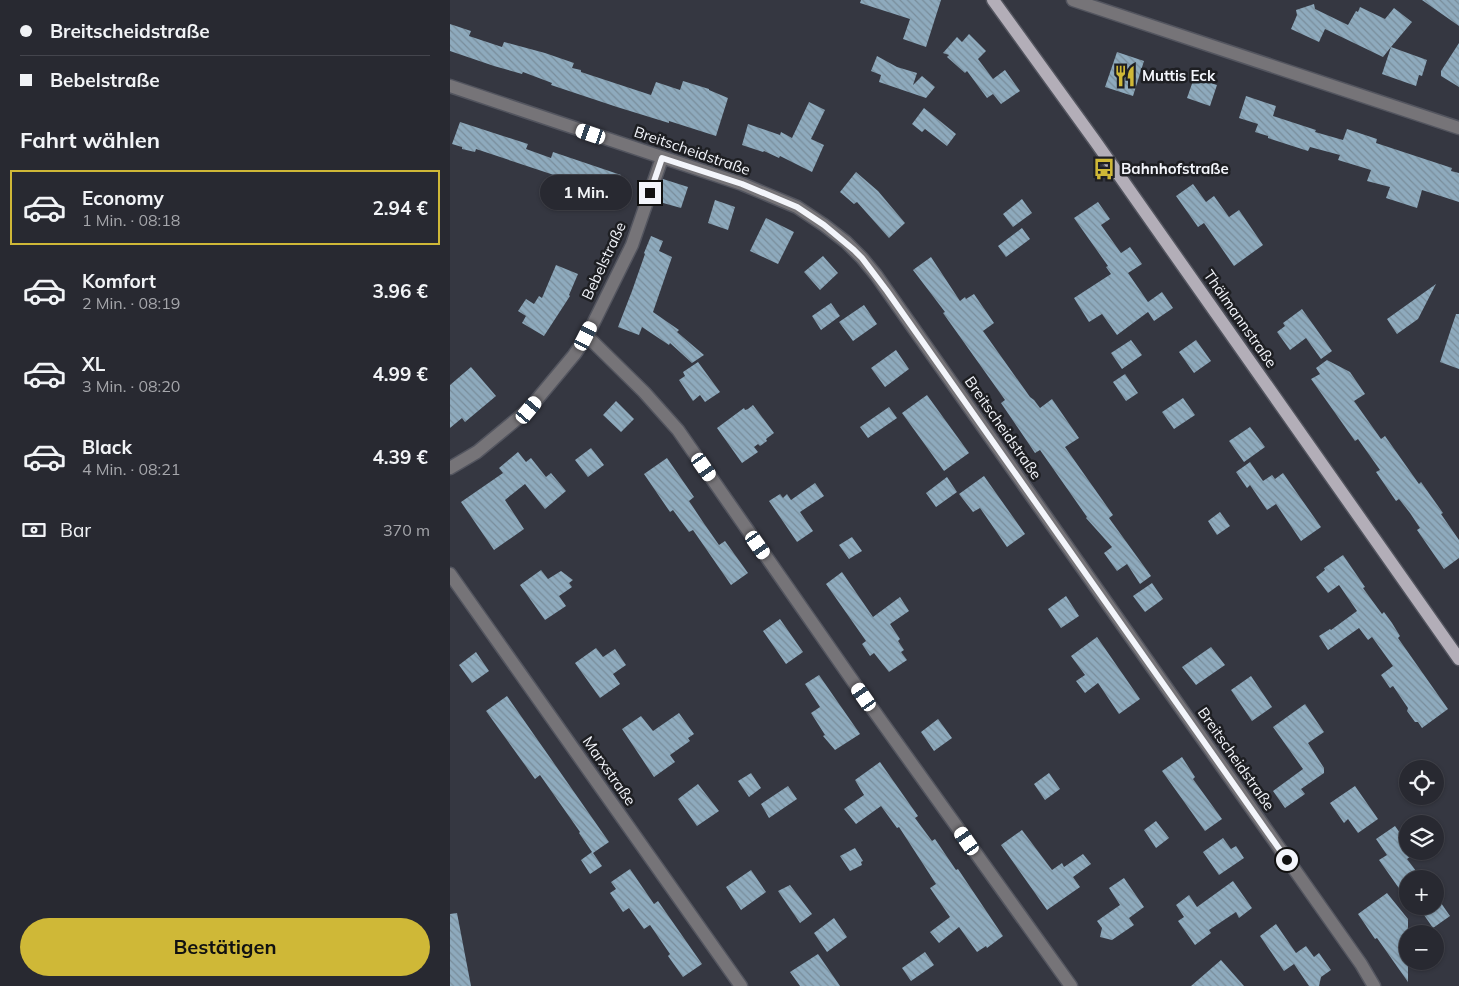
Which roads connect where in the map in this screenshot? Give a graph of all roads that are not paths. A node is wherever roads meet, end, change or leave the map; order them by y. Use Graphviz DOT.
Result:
graph roads {
  1 [pos="993,0"];
  2 [pos="1072,0"];
  3 [pos="450,86"];
  4 [pos="1459,128"];
  5 [pos="662,158"];
  6 [pos="586,336"];
  7 [pos="450,468"];
  8 [pos="450,574"];
  9 [pos="1459,659"];
  10 [pos="741,986"];
  11 [pos="1071,986"];
  12 [pos="1374,986"];
  1 -- 9 [label="main road, Thälmannstraße"];
  2 -- 4 [label="street"];
  3 -- 5 [label="street, Breitscheidstraße"];
  5 -- 6 [label="street, Bebelstraße"];
  5 -- 12 [label="street, Breitscheidstraße"];
  6 -- 7 [label="street, Bebelstraße"];
  6 -- 11 [label="street"];
  8 -- 10 [label="street, Marxstraße"];
}
